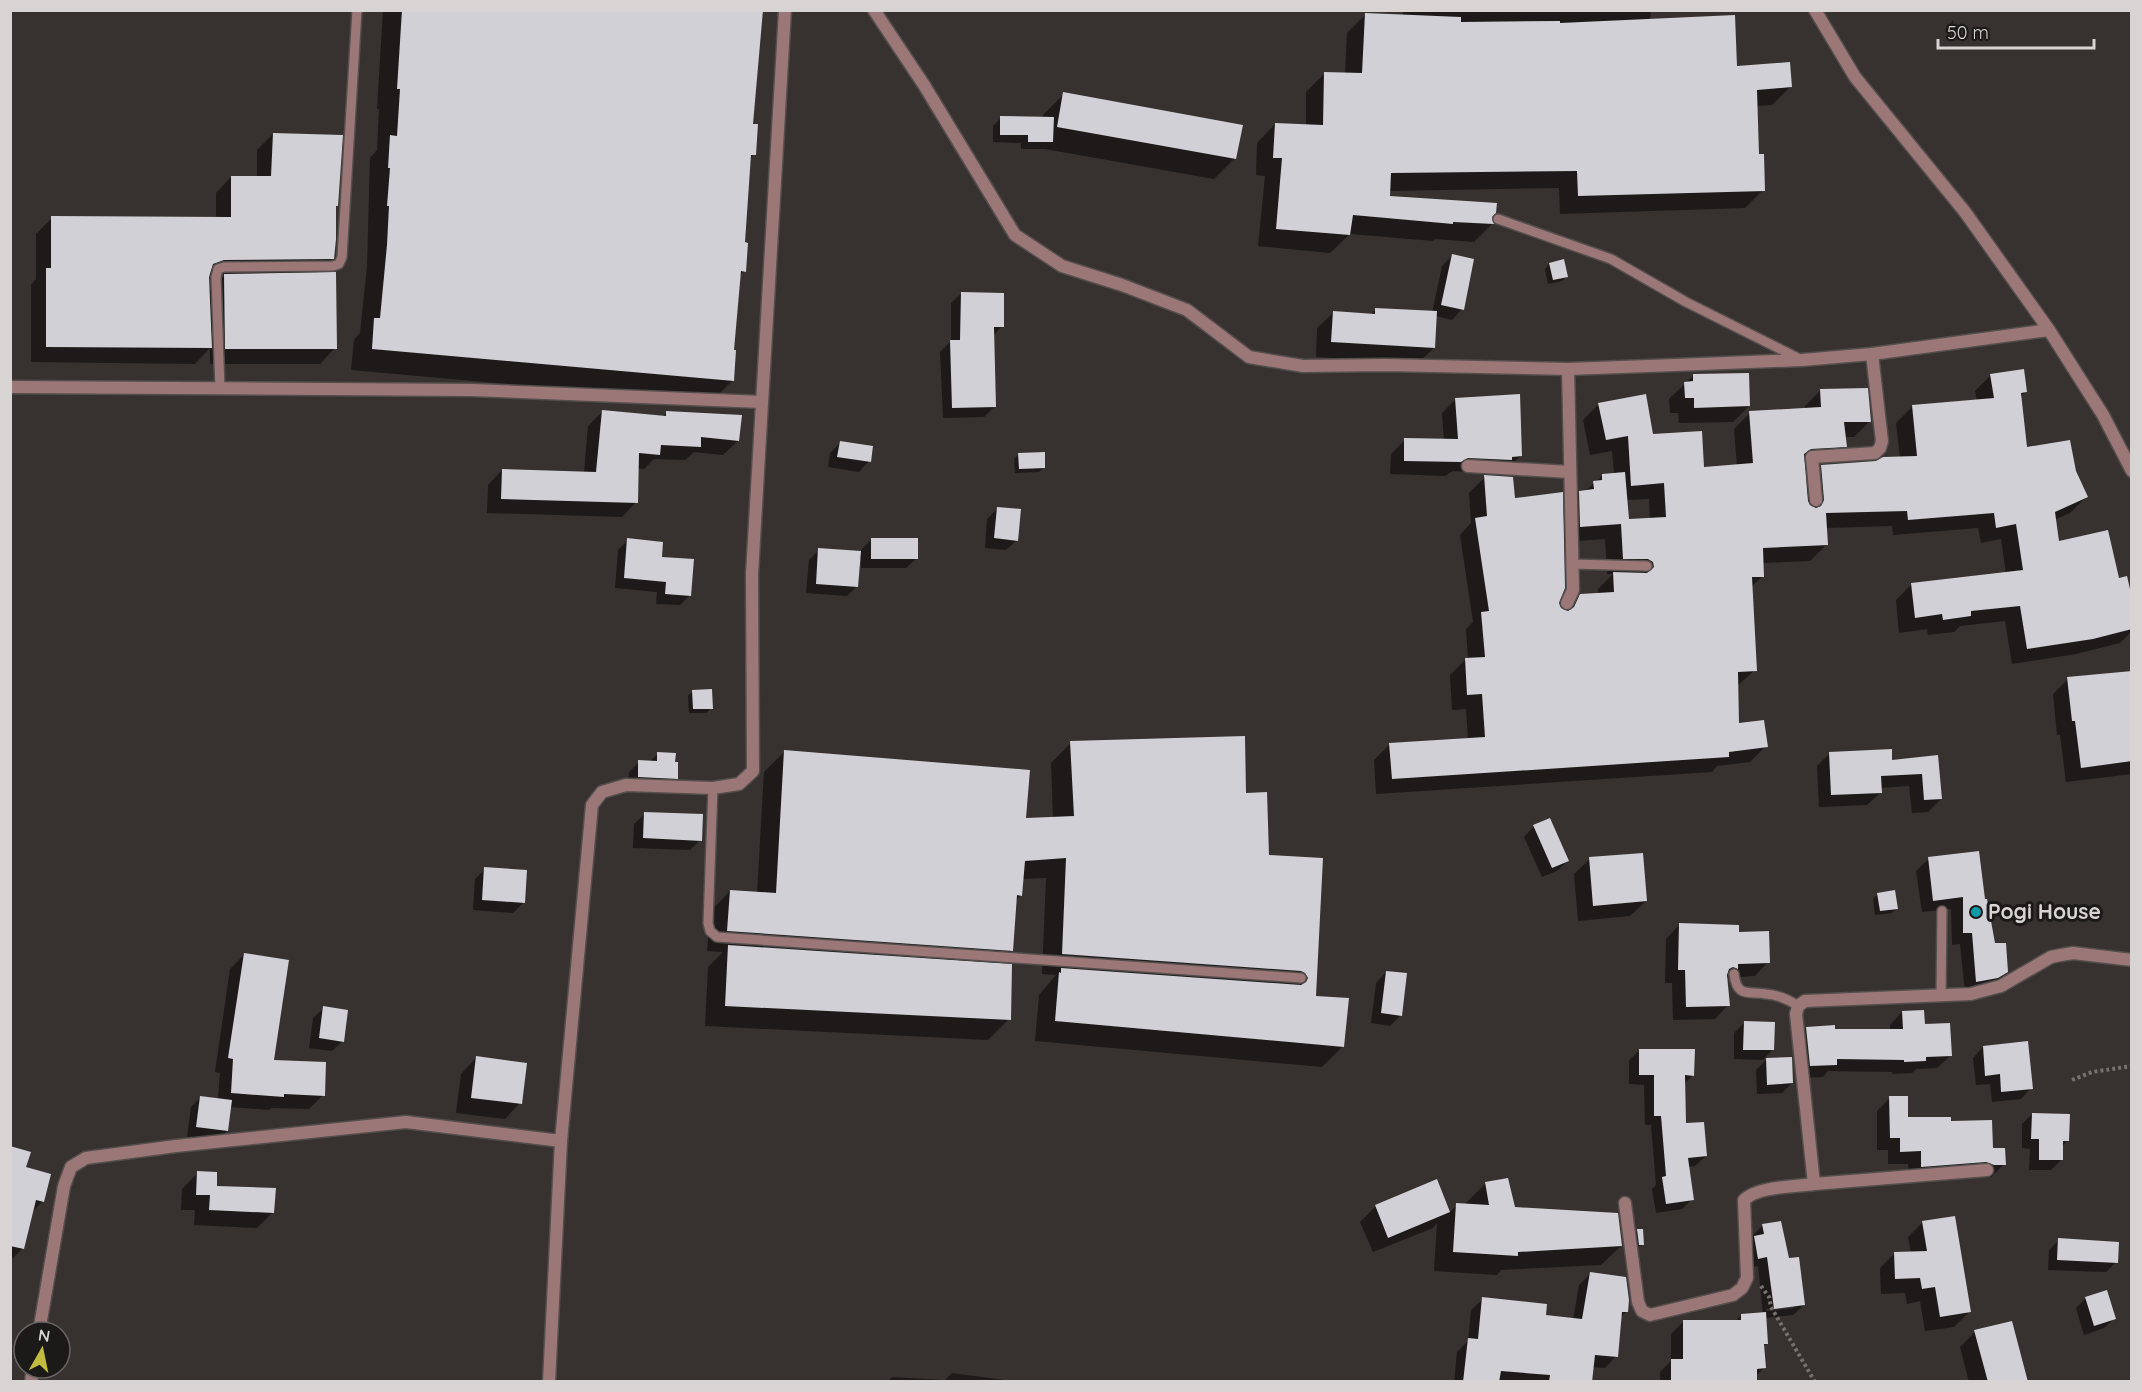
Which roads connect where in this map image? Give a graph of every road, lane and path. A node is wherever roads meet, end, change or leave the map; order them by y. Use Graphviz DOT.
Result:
graph roads {
  1 [pos="357,10"];
  2 [pos="785,10"];
  3 [pos="874,10"];
  4 [pos="1815,10"];
  5 [pos="1498,219"];
  6 [pos="2049,330"];
  7 [pos="1872,354"];
  8 [pos="1802,360"];
  9 [pos="1568,369"];
  10 [pos="10,387"];
  11 [pos="220,388"];
  12 [pos="762,402"];
  13 [pos="1468,466"];
  14 [pos="2132,471"];
  15 [pos="1570,472"];
  16 [pos="1816,500"];
  17 [pos="1572,564"];
  18 [pos="1647,566"];
  19 [pos="1567,603"];
  20 [pos="713,788"];
  21 [pos="1942,911"];
  22 [pos="2132,960"];
  23 [pos="1734,974"];
  24 [pos="1301,978"];
  25 [pos="1941,996"];
  26 [pos="1798,1006"];
  27 [pos="2132,1066"];
  28 [pos="2072,1080"];
  29 [pos="561,1141"];
  30 [pos="1986,1170"];
  31 [pos="1814,1184"];
  32 [pos="1625,1203"];
  33 [pos="1747,1278"];
  34 [pos="41,1320"];
  35 [pos="549,1382"];
  36 [pos="1815,1382"];
  1 -- 11 [label="lane"];
  2 -- 12 [label="street"];
  3 -- 9 [label="street"];
  4 -- 6 [label="street"];
  5 -- 8 [label="lane"];
  6 -- 7 [label="street"];
  6 -- 14 [label="street"];
  7 -- 8 [label="street"];
  7 -- 16 [label="street"];
  8 -- 9 [label="street"];
  9 -- 15 [label="street"];
  10 -- 11 [label="street"];
  11 -- 12 [label="street"];
  12 -- 20 [label="street"];
  13 -- 15 [label="street"];
  15 -- 17 [label="street"];
  17 -- 18 [label="lane"];
  17 -- 19 [label="street"];
  20 -- 24 [label="lane"];
  20 -- 29 [label="street"];
  21 -- 25 [label="lane"];
  22 -- 25 [label="street"];
  23 -- 26 [label="lane"];
  25 -- 26 [label="street"];
  26 -- 31 [label="street"];
  27 -- 28 [label="path"];
  29 -- 34 [label="street"];
  29 -- 35 [label="street"];
  30 -- 31 [label="street"];
  31 -- 33 [label="street"];
  32 -- 33 [label="street"];
  33 -- 36 [label="path"];
}
